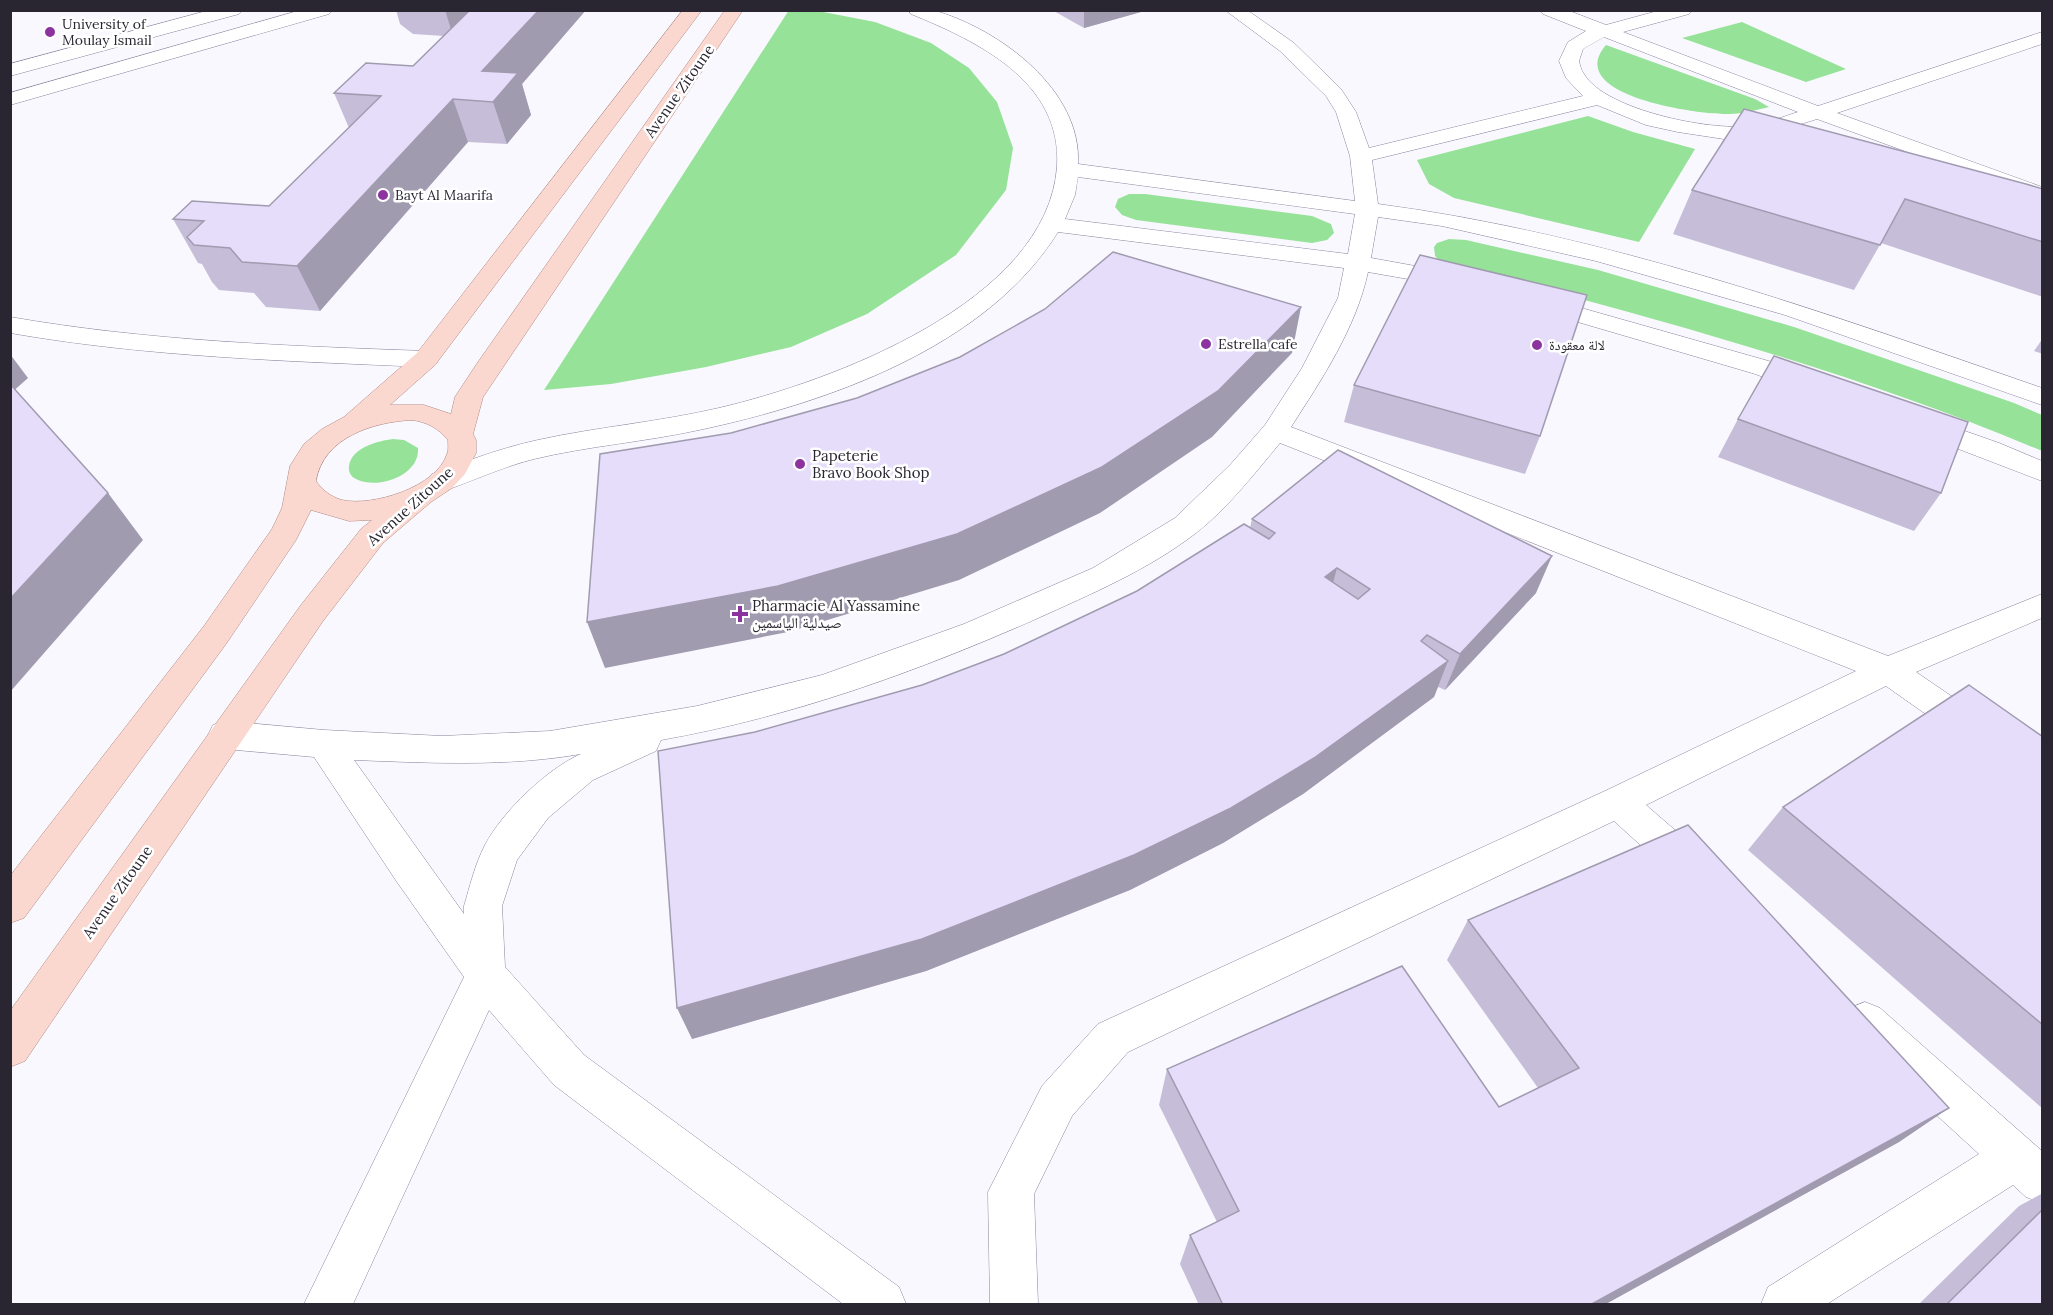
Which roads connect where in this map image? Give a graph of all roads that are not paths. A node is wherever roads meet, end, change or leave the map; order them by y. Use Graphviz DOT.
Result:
graph roads {
  1 [pos="233,10"];
  2 [pos="323,10"];
  3 [pos="693,10"];
  4 [pos="734,10"];
  5 [pos="917,10"];
  6 [pos="1234,10"];
  7 [pos="1549,10"];
  8 [pos="1683,10"];
  9 [pos="1603,30"];
  10 [pos="2043,38"];
  11 [pos="10,70"];
  12 [pos="1600,98"];
  13 [pos="10,99"];
  14 [pos="1816,112"];
  15 [pos="1361,156"];
  16 [pos="1068,169"];
  17 [pos="2043,194"];
  18 [pos="1367,207"];
  19 [pos="1052,224"];
  20 [pos="1359,263"];
  21 [pos="1474,285"];
  22 [pos="1520,298"];
  23 [pos="10,325"];
  24 [pos="426,359"];
  25 [pos="1835,394"];
  26 [pos="2043,398"];
  27 [pos="1901,417"];
  28 [pos="354,423"];
  29 [pos="1275,431"];
  30 [pos="460,437"];
  31 [pos="548,447"];
  32 [pos="2043,472"];
  33 [pos="301,482"];
  34 [pos="432,488"];
  35 [pos="2043,605"];
  36 [pos="1888,670"];
  37 [pos="697,720"];
  38 [pos="225,735"];
  39 [pos="324,744"];
  40 [pos="2043,777"];
  41 [pos="1618,802"];
  42 [pos="1715,889"];
  43 [pos="10,906"];
  44 [pos="485,976"];
  45 [pos="1839,999"];
  46 [pos="10,1047"];
  47 [pos="2029,1169"];
  48 [pos="328,1305"];
  49 [pos="882,1305"];
  50 [pos="1014,1305"];
  51 [pos="1785,1305"];
  1 -- 11 [label="street"];
  2 -- 13 [label="street"];
  3 -- 24 [label="main road"];
  4 -- 30 [label="main road, Avenue Zitoune"];
  5 -- 16 [label="street"];
  6 -- 15 [label="street"];
  7 -- 9 [label="street"];
  8 -- 9 [label="street"];
  9 -- 12 [label="street"];
  9 -- 14 [label="street"];
  10 -- 14 [label="street"];
  12 -- 14 [label="street"];
  12 -- 15 [label="street"];
  14 -- 17 [label="street"];
  15 -- 18 [label="street"];
  16 -- 18 [label="street"];
  16 -- 19 [label="street"];
  18 -- 20 [label="street"];
  18 -- 26 [label="street"];
  19 -- 20 [label="street"];
  19 -- 31 [label="street"];
  20 -- 21 [label="street"];
  20 -- 29 [label="street"];
  22 -- 25 [label="street"];
  23 -- 24 [label="street"];
  24 -- 28 [label="main road"];
  27 -- 32 [label="street"];
  28 -- 30 [label="main road"];
  28 -- 33 [label="main road"];
  29 -- 36 [label="street"];
  29 -- 37 [label="street"];
  30 -- 31 [label="street"];
  30 -- 34 [label="main road, Avenue Zitoune"];
  31 -- 34 [label="street"];
  33 -- 34 [label="main road"];
  33 -- 43 [label="main road"];
  34 -- 38 [label="main road, Avenue Zitoune"];
  35 -- 36 [label="street"];
  36 -- 40 [label="street"];
  36 -- 41 [label="street"];
  37 -- 39 [label="street"];
  37 -- 44 [label="street"];
  38 -- 39 [label="street"];
  38 -- 46 [label="main road, Avenue Zitoune"];
  39 -- 44 [label="street"];
  41 -- 42 [label="street"];
  41 -- 50 [label="street"];
  44 -- 48 [label="street"];
  44 -- 49 [label="street"];
  45 -- 47 [label="street"];
  47 -- 51 [label="street"];
}
